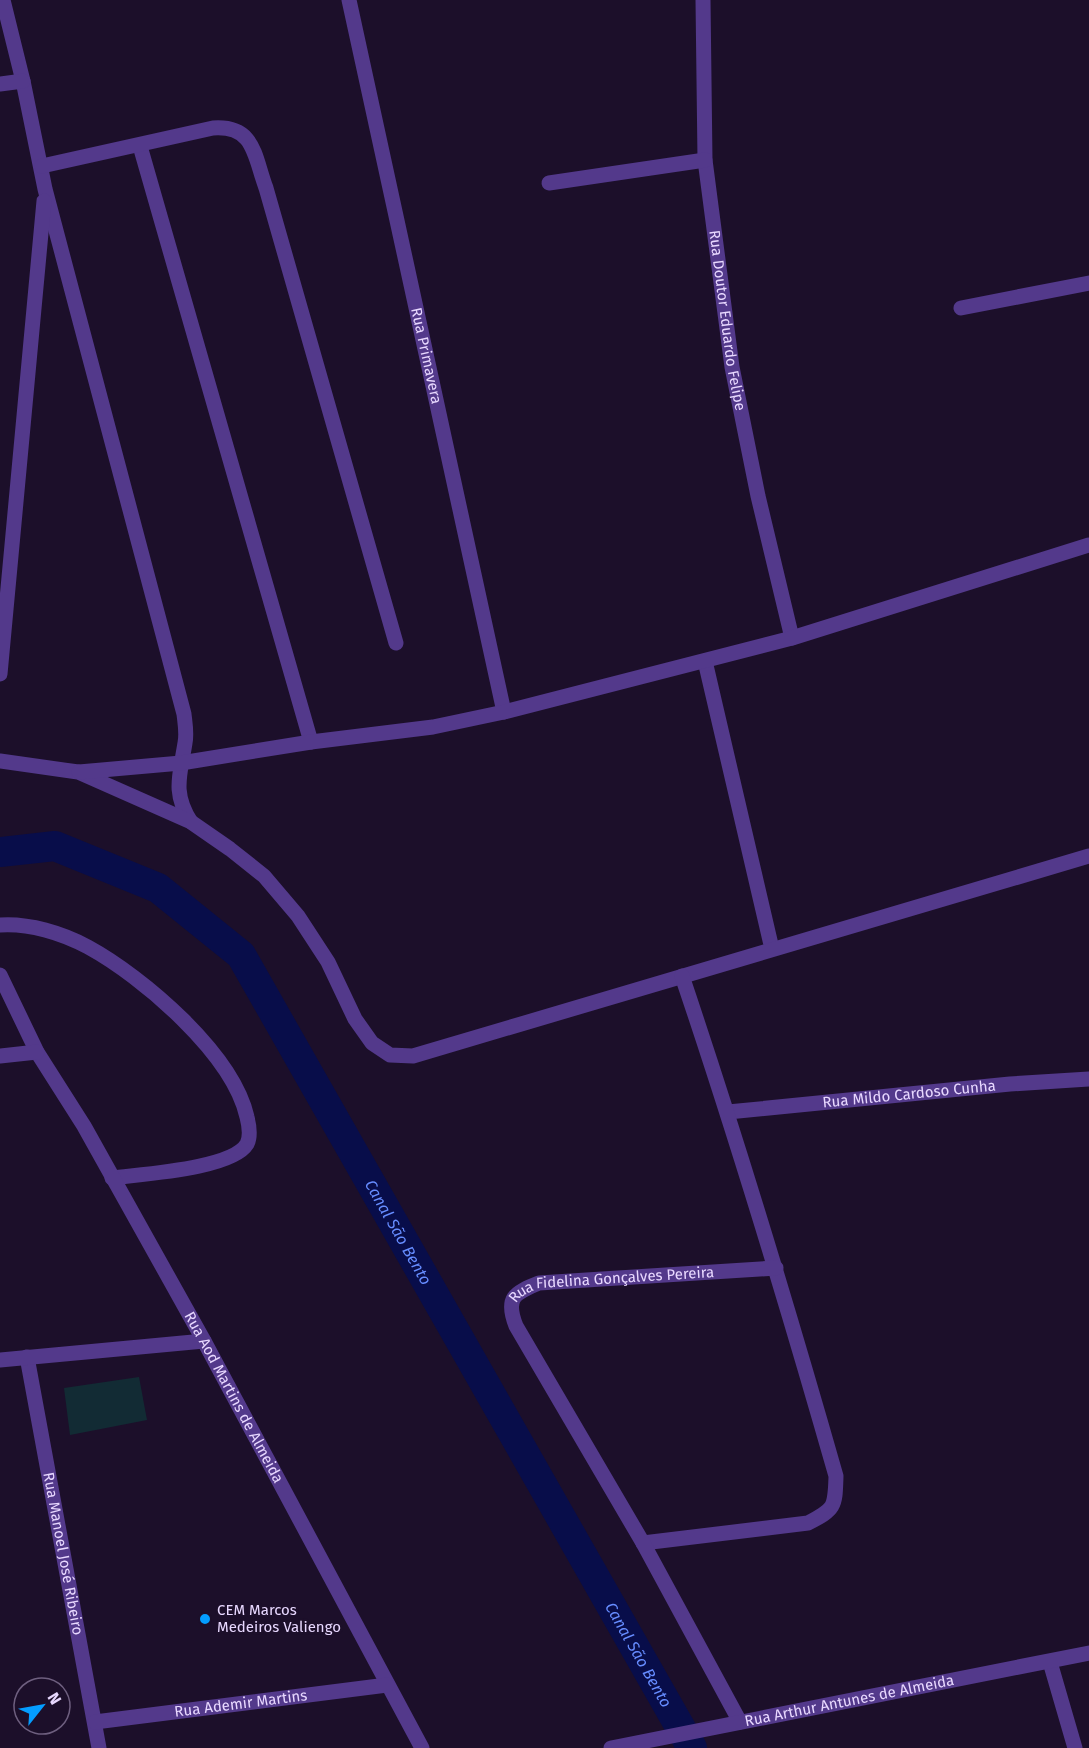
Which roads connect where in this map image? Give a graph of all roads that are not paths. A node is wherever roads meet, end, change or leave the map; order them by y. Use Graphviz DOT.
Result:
graph roads {
  1 [pos="3,0"];
  2 [pos="349,0"];
  3 [pos="703,0"];
  4 [pos="24,81"];
  5 [pos="0,84"];
  6 [pos="140,146"];
  7 [pos="705,160"];
  8 [pos="42,166"];
  9 [pos="549,183"];
  10 [pos="45,189"];
  11 [pos="1089,284"];
  12 [pos="961,309"];
  13 [pos="1089,545"];
  14 [pos="792,638"];
  15 [pos="396,643"];
  16 [pos="705,661"];
  17 [pos="0,674"];
  18 [pos="504,712"];
  19 [pos="311,742"];
  20 [pos="0,761"];
  21 [pos="181,763"];
  22 [pos="78,772"];
  23 [pos="191,822"];
  24 [pos="1089,856"];
  25 [pos="0,925"];
  26 [pos="772,949"];
  27 [pos="0,975"];
  28 [pos="682,976"];
  29 [pos="37,1052"];
  30 [pos="0,1056"];
  31 [pos="1089,1079"];
  32 [pos="728,1112"];
  33 [pos="112,1178"];
  34 [pos="776,1268"];
  35 [pos="204,1341"];
  36 [pos="27,1358"];
  37 [pos="0,1360"];
  38 [pos="644,1543"];
  39 [pos="1089,1653"];
  40 [pos="1050,1662"];
  41 [pos="387,1685"];
  42 [pos="95,1722"];
  43 [pos="740,1722"];
  44 [pos="99,1748"];
  45 [pos="422,1748"];
  46 [pos="611,1748"];
  47 [pos="1075,1748"];
  1 -- 4 [label="street"];
  2 -- 18 [label="street, Rua Primavera"];
  3 -- 7 [label="street, Rua Doutor Eduardo Felipe"];
  4 -- 5 [label="street"];
  4 -- 8 [label="street"];
  6 -- 8 [label="street"];
  6 -- 15 [label="street"];
  6 -- 19 [label="street"];
  7 -- 9 [label="street"];
  7 -- 14 [label="street, Rua Doutor Eduardo Felipe"];
  8 -- 10 [label="street"];
  10 -- 17 [label="street"];
  10 -- 21 [label="street"];
  11 -- 12 [label="street"];
  13 -- 14 [label="street"];
  14 -- 16 [label="street"];
  16 -- 18 [label="street"];
  16 -- 26 [label="street"];
  18 -- 19 [label="street"];
  19 -- 21 [label="street"];
  20 -- 22 [label="street"];
  21 -- 22 [label="street"];
  21 -- 23 [label="street"];
  22 -- 23 [label="street"];
  23 -- 28 [label="street"];
  24 -- 26 [label="street"];
  25 -- 33 [label="street"];
  26 -- 28 [label="street"];
  27 -- 29 [label="street, Rua Aod Martins de Almeida"];
  28 -- 32 [label="street"];
  29 -- 30 [label="street"];
  29 -- 33 [label="street, Rua Aod Martins de Almeida"];
  31 -- 32 [label="street, Rua Mildo Cardoso Cunha"];
  32 -- 34 [label="street"];
  33 -- 35 [label="street, Rua Aod Martins de Almeida"];
  34 -- 38 [label="street"];
  34 -- 38 [label="street, Rua Fidelina Gonçalves Pereira"];
  35 -- 36 [label="street"];
  35 -- 41 [label="street, Rua Aod Martins de Almeida"];
  36 -- 37 [label="street"];
  36 -- 42 [label="street, Rua Manoel José Ribeiro"];
  38 -- 43 [label="street, Rua Fidelina Gonçalves Pereira"];
  39 -- 40 [label="street, Rua Arthur Antunes de Almeida"];
  40 -- 43 [label="street, Rua Arthur Antunes de Almeida"];
  40 -- 47 [label="street"];
  41 -- 42 [label="street, Rua Ademir Martins"];
  41 -- 45 [label="street, Rua Aod Martins de Almeida"];
  42 -- 44 [label="street, Rua Manoel José Ribeiro"];
  43 -- 46 [label="street, Rua Arthur Antunes de Almeida"];
}
